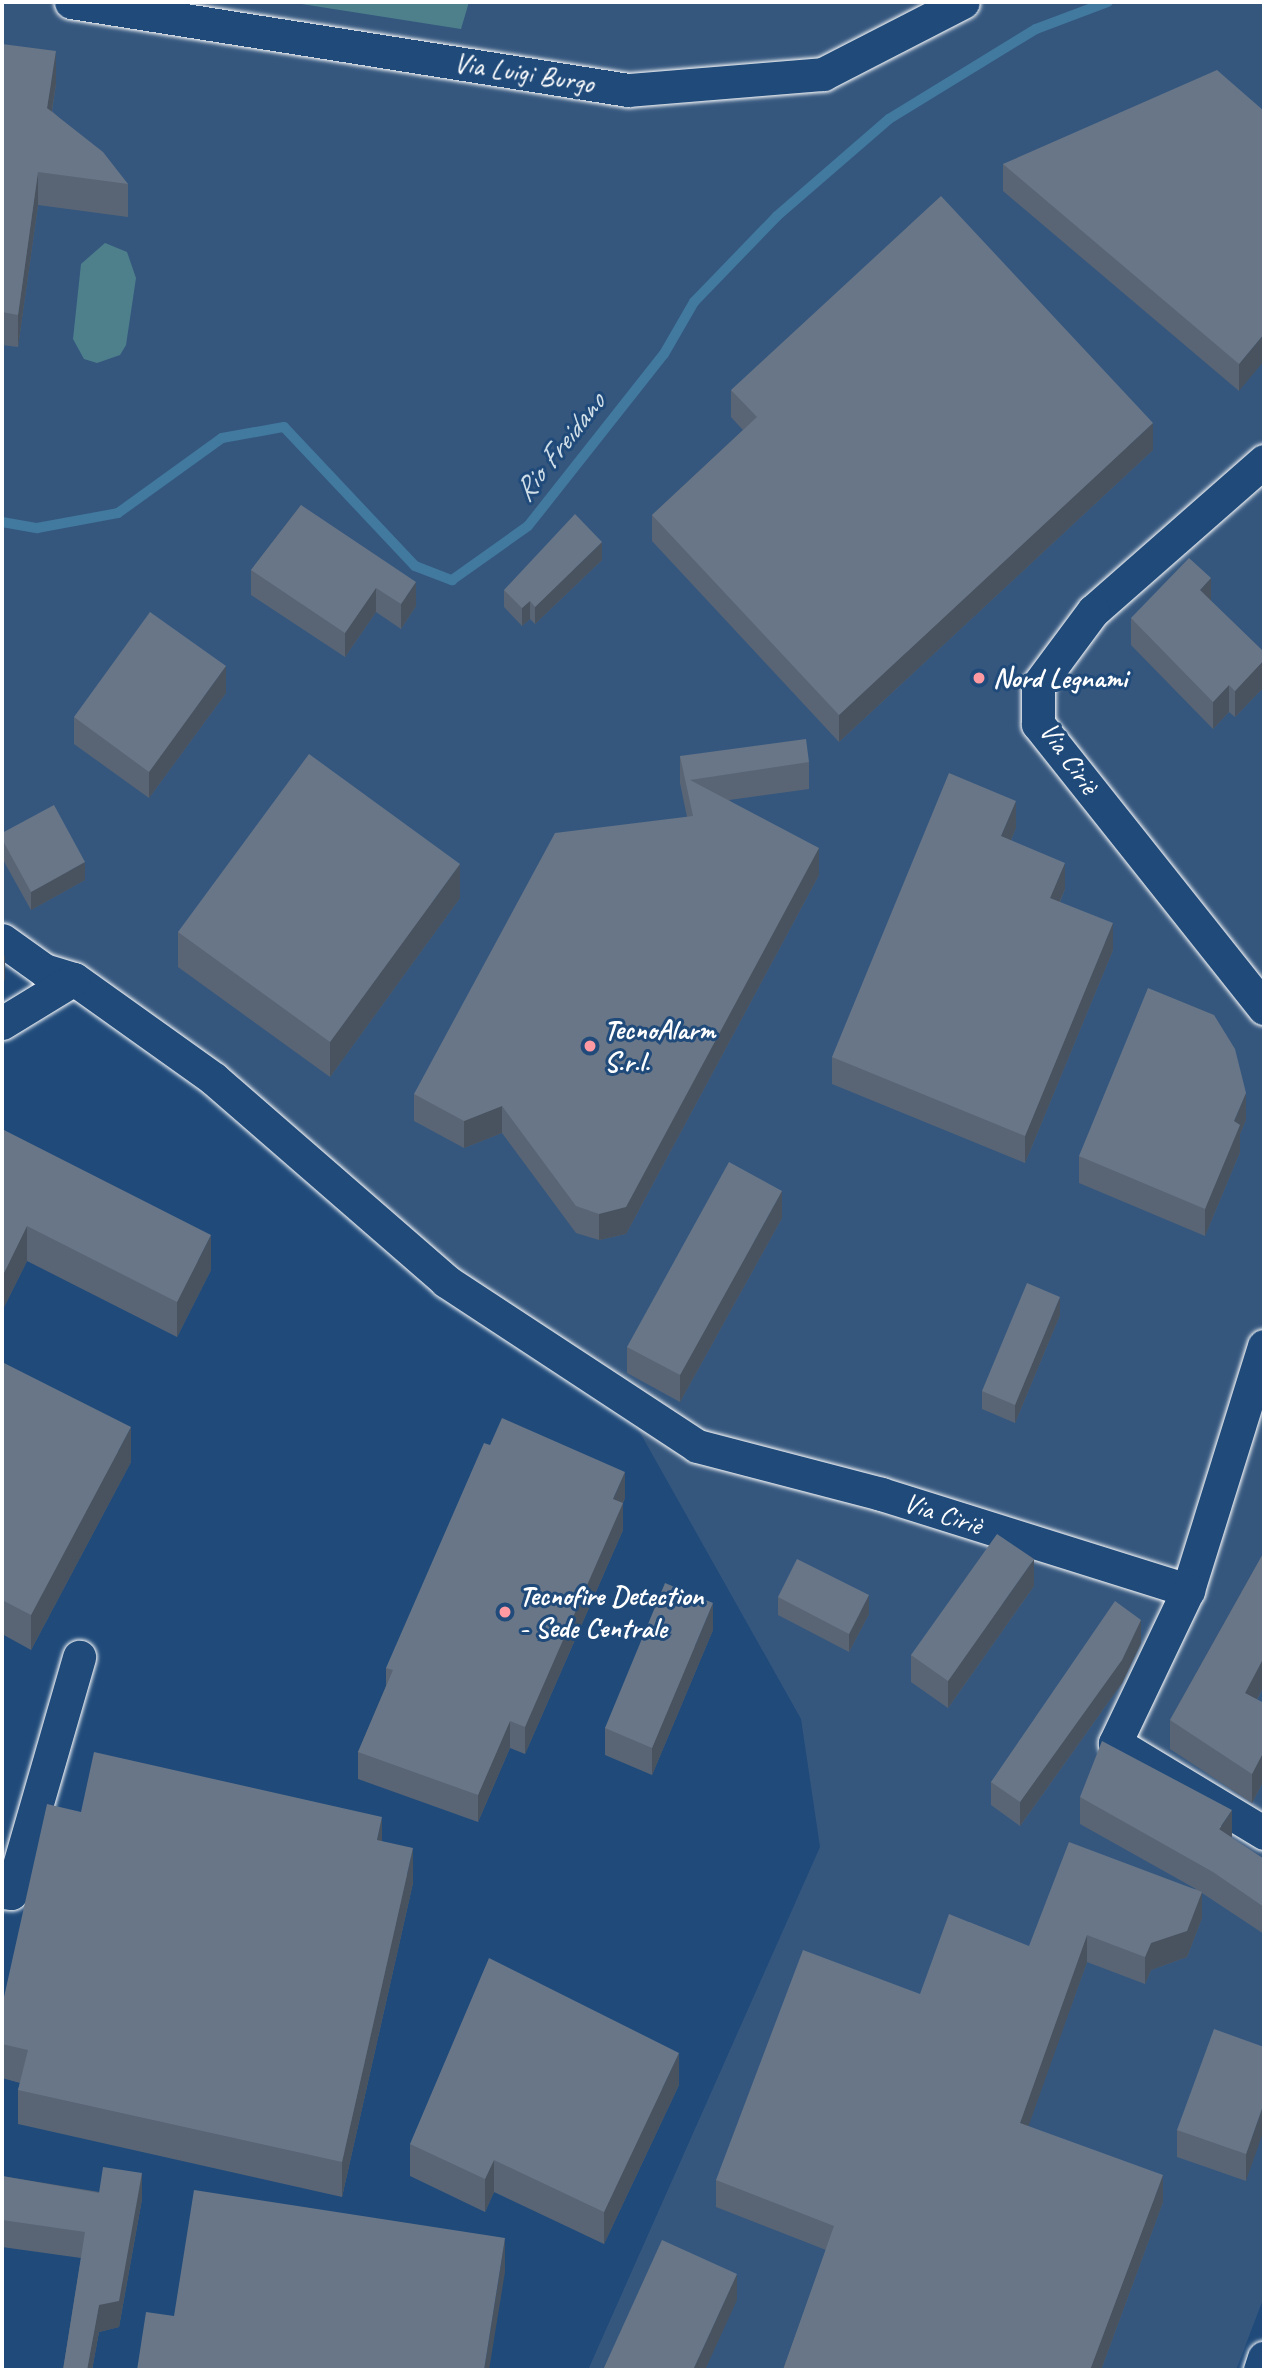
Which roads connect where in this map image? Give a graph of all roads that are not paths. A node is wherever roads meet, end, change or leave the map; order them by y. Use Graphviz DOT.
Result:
graph roads {
  1 [pos="71,2"];
  2 [pos="963,2"];
  3 [pos="1264,461"];
  4 [pos="2,940"];
  5 [pos="74,979"];
  6 [pos="1264,1008"];
  7 [pos="2,1023"];
  8 [pos="1264,1346"];
  9 [pos="1188,1590"];
  10 [pos="79,1657"];
  11 [pos="1264,1833"];
  12 [pos="2,1892"];
  13 [pos="1264,2358"];
  14 [pos="1260,2370"];
  1 -- 2 [label="street, Via Luigi Burgo"];
  3 -- 6 [label="street, Via Ciriè"];
  4 -- 5 [label="street"];
  5 -- 7 [label="street"];
  5 -- 9 [label="street, Via Ciriè"];
  8 -- 9 [label="street"];
  9 -- 11 [label="street"];
  10 -- 12 [label="street"];
  13 -- 14 [label="street"];
}
